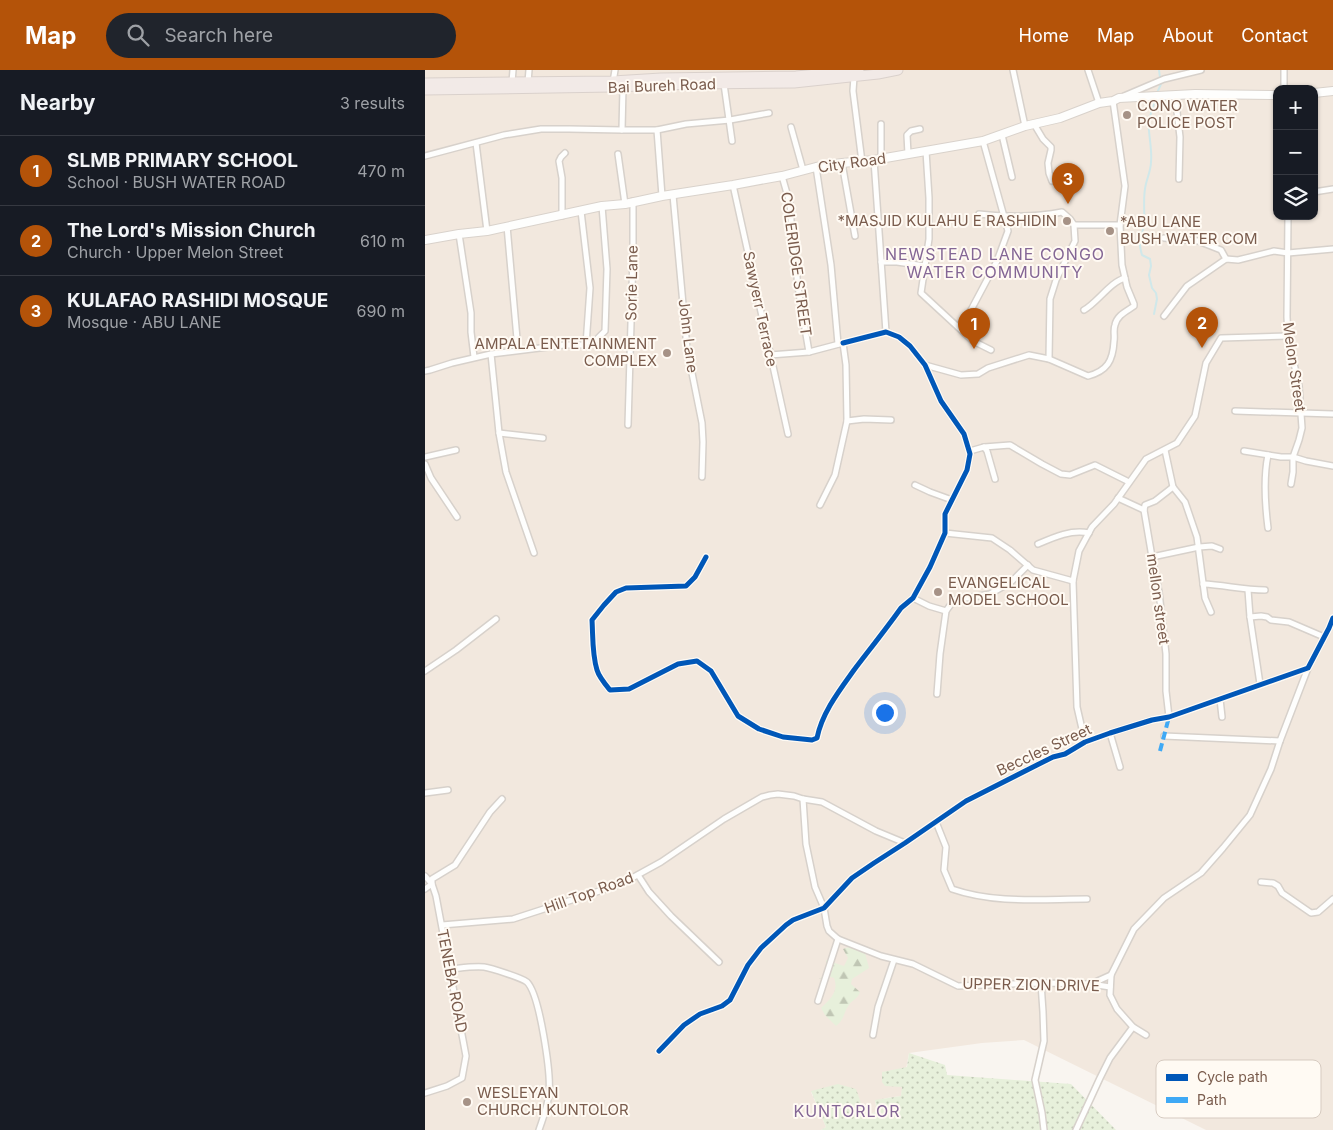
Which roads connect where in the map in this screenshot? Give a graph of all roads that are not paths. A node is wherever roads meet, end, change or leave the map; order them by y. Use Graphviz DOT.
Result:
graph roads {
  1 [pos="513,70"];
  2 [pos="529,70"];
  3 [pos="615,70"];
  4 [pos="898,70"];
  5 [pos="1013,70"];
  6 [pos="1088,70"];
  7 [pos="1199,70"];
  8 [pos="1284,70"];
  9 [pos="796,73"];
  10 [pos="661,74"];
  11 [pos="731,74"];
  12 [pos="856,74"];
  13 [pos="512,82"];
  14 [pos="529,82"];
  15 [pos="425,84"];
  16 [pos="613,84"];
  17 [pos="723,84"];
  18 [pos="1285,85"];
  19 [pos="623,87"];
  20 [pos="425,90"];
  21 [pos="1333,92"];
  22 [pos="1318,93"];
  23 [pos="1175,94"];
  24 [pos="1273,95"];
  25 [pos="1116,99"];
  26 [pos="1099,103"];
  27 [pos="769,113"];
  28 [pos="729,120"];
  29 [pos="881,124"];
  30 [pos="1034,124"];
  31 [pos="1025,126"];
  32 [pos="791,127"];
  33 [pos="919,129"];
  34 [pos="622,130"];
  35 [pos="657,130"];
  36 [pos="1002,135"];
  37 [pos="732,141"];
  38 [pos="983,141"];
  39 [pos="475,143"];
  40 [pos="926,151"];
  41 [pos="565,153"];
  42 [pos="618,154"];
  43 [pos="908,154"];
  44 [pos="425,156"];
  45 [pos="878,160"];
  46 [pos="862,162"];
  47 [pos="842,163"];
  48 [pos="816,167"];
  49 [pos="803,170"];
  50 [pos="782,176"];
  51 [pos="1012,177"];
  52 [pos="1179,179"];
  53 [pos="1052,181"];
  54 [pos="733,185"];
  55 [pos="1333,189"];
  56 [pos="1318,191"];
  57 [pos="673,195"];
  58 [pos="662,196"];
  59 [pos="629,202"];
  60 [pos="602,206"];
  61 [pos="581,211"];
  62 [pos="979,214"];
  63 [pos="562,216"];
  64 [pos="1005,217"];
  65 [pos="1288,220"];
  66 [pos="1074,225"];
  67 [pos="507,226"];
  68 [pos="1120,226"];
  69 [pos="487,231"];
  70 [pos="459,234"];
  71 [pos="855,236"];
  72 [pos="1165,238"];
  73 [pos="425,240"];
  74 [pos="1333,249"];
  75 [pos="1288,252"];
  76 [pos="1226,259"];
  77 [pos="881,262"];
  78 [pos="925,266"];
  79 [pos="1125,278"];
  80 [pos="1084,310"];
  81 [pos="1165,316"];
  82 [pos="958,326"];
  83 [pos="886,332"];
  84 [pos="1288,336"];
  85 [pos="841,344"];
  86 [pos="586,345"];
  87 [pos="518,350"];
  88 [pos="991,350"];
  89 [pos="809,352"];
  90 [pos="491,354"];
  91 [pos="770,355"];
  92 [pos="474,357"];
  93 [pos="1049,359"];
  94 [pos="925,365"];
  95 [pos="425,371"];
  96 [pos="1235,411"];
  97 [pos="1300,412"];
  98 [pos="1333,414"];
  99 [pos="891,420"];
  100 [pos="847,421"];
  101 [pos="628,425"];
  102 [pos="499,433"];
  103 [pos="788,434"];
  104 [pos="543,438"];
  105 [pos="984,447"];
  106 [pos="457,450"];
  107 [pos="1165,450"];
  108 [pos="970,451"];
  109 [pos="1244,451"];
  110 [pos="1268,455"];
  111 [pos="1293,457"];
  112 [pos="425,458"];
  113 [pos="425,464"];
  114 [pos="1333,466"];
  115 [pos="702,477"];
  116 [pos="995,479"];
  117 [pos="1129,482"];
  118 [pos="1291,484"];
  119 [pos="915,485"];
  120 [pos="1173,487"];
  121 [pos="1118,498"];
  122 [pos="952,500"];
  123 [pos="821,506"];
  124 [pos="1144,510"];
  125 [pos="457,517"];
  126 [pos="1268,528"];
  127 [pos="945,533"];
  128 [pos="1089,533"];
  129 [pos="1038,544"];
  130 [pos="1199,547"];
  131 [pos="1220,549"];
  132 [pos="534,553"];
  133 [pos="706,557"];
  134 [pos="1152,557"];
  135 [pos="1028,566"];
  136 [pos="1073,581"];
  137 [pos="1203,584"];
  138 [pos="1248,590"];
  139 [pos="1265,590"];
  140 [pos="913,598"];
  141 [pos="946,611"];
  142 [pos="1211,612"];
  143 [pos="1250,618"];
  144 [pos="1333,618"];
  145 [pos="496,619"];
  146 [pos="1331,627"];
  147 [pos="1324,637"];
  148 [pos="1308,668"];
  149 [pos="425,671"];
  150 [pos="1260,684"];
  151 [pos="937,694"];
  152 [pos="1220,699"];
  153 [pos="1169,717"];
  154 [pos="1222,717"];
  155 [pos="1110,733"];
  156 [pos="1164,736"];
  157 [pos="1280,741"];
  158 [pos="1085,742"];
  159 [pos="1120,767"];
  160 [pos="448,790"];
  161 [pos="425,793"];
  162 [pos="502,799"];
  163 [pos="803,799"];
  164 [pos="937,822"];
  165 [pos="905,844"];
  166 [pos="638,875"];
  167 [pos="425,876"];
  168 [pos="1261,882"];
  169 [pos="432,884"];
  170 [pos="425,889"];
  171 [pos="1087,899"];
  172 [pos="1333,899"];
  173 [pos="824,908"];
  174 [pos="441,925"];
  175 [pos="838,939"];
  176 [pos="895,960"];
  177 [pos="719,962"];
  178 [pos="450,969"];
  179 [pos="1111,975"];
  180 [pos="1041,983"];
  181 [pos="1091,984"];
  182 [pos="1110,987"];
  183 [pos="817,1001"];
  184 [pos="1133,1027"];
  185 [pos="873,1035"];
  186 [pos="1146,1035"];
  187 [pos="659,1051"];
  188 [pos="425,1093"];
  189 [pos="539,1130"];
  190 [pos="1044,1130"];
  191 [pos="1076,1130"];
  1 -- 13 [label="street"];
  2 -- 14 [label="street"];
  3 -- 16 [label="street"];
  4 -- 12 [label="highway, Bai Bureh Road"];
  5 -- 31 [label="street"];
  6 -- 26 [label="street"];
  7 -- 25 [label="street"];
  8 -- 18 [label="street"];
  9 -- 11 [label="highway, Bai Bureh Road"];
  9 -- 12 [label="highway, Bai Bureh Road"];
  10 -- 11 [label="highway, Bai Bureh Road"];
  10 -- 16 [label="highway, Bai Bureh Road"];
  12 -- 17 [label="highway, Bai Bureh Road"];
  12 -- 46 [label="street"];
  13 -- 14 [label="highway, Bai Bureh Road"];
  13 -- 15 [label="highway, Bai Bureh Road"];
  14 -- 16 [label="highway, Bai Bureh Road"];
  16 -- 19 [label="highway, Bai Bureh Road"];
  16 -- 20 [label="highway, Bai Bureh Road"];
  17 -- 19 [label="highway, Bai Bureh Road"];
  17 -- 28 [label="street"];
  19 -- 34 [label="street"];
  21 -- 22 [label="main road"];
  23 -- 24 [label="main road, City Road"];
  23 -- 25 [label="main road, City Road"];
  23 -- 52 [label="street"];
  25 -- 26 [label="main road, City Road"];
  25 -- 68 [label="street"];
  26 -- 30 [label="main road, City Road"];
  27 -- 28 [label="street"];
  28 -- 35 [label="street"];
  28 -- 37 [label="street"];
  29 -- 45 [label="street"];
  30 -- 31 [label="main road, City Road"];
  30 -- 53 [label="street"];
  31 -- 36 [label="main road, City Road"];
  32 -- 49 [label="street"];
  33 -- 43 [label="street"];
  34 -- 35 [label="street"];
  34 -- 39 [label="street"];
  35 -- 58 [label="street"];
  36 -- 38 [label="main road, City Road"];
  36 -- 51 [label="street"];
  38 -- 40 [label="main road, City Road"];
  38 -- 64 [label="street"];
  39 -- 44 [label="street"];
  39 -- 69 [label="street"];
  40 -- 43 [label="main road, City Road"];
  40 -- 78 [label="street"];
  41 -- 63 [label="street"];
  42 -- 59 [label="street, Sorie Lane"];
  43 -- 45 [label="main road, City Road"];
  45 -- 46 [label="main road, City Road"];
  45 -- 77 [label="street"];
  46 -- 47 [label="main road, City Road"];
  47 -- 48 [label="main road, City Road"];
  47 -- 71 [label="street"];
  48 -- 49 [label="main road, City Road"];
  48 -- 85 [label="street"];
  49 -- 50 [label="main road, City Road"];
  50 -- 54 [label="main road, City Road"];
  50 -- 89 [label="street, COLERIDGE STREET"];
  54 -- 57 [label="main road, City Road"];
  54 -- 91 [label="street, Sawyerr Terrace"];
  55 -- 56 [label="street"];
  57 -- 58 [label="main road, City Road"];
  57 -- 115 [label="street, John Lane"];
  58 -- 59 [label="main road, City Road"];
  59 -- 60 [label="main road, City Road"];
  59 -- 101 [label="street, Sorie Lane"];
  60 -- 61 [label="main road, City Road"];
  60 -- 86 [label="street"];
  61 -- 63 [label="main road, City Road"];
  61 -- 86 [label="street"];
  62 -- 64 [label="street"];
  63 -- 67 [label="main road, City Road"];
  64 -- 66 [label="street"];
  64 -- 82 [label="street"];
  65 -- 75 [label="street, Melon Street"];
  66 -- 68 [label="street"];
  66 -- 93 [label="street"];
  67 -- 69 [label="main road, City Road"];
  67 -- 87 [label="street"];
  68 -- 79 [label="street"];
  69 -- 70 [label="main road, City Road"];
  70 -- 73 [label="main road, City Road"];
  70 -- 92 [label="street"];
  72 -- 76 [label="street"];
  74 -- 75 [label="street"];
  75 -- 76 [label="street"];
  75 -- 84 [label="street, Melon Street"];
  76 -- 81 [label="street"];
  77 -- 78 [label="street"];
  77 -- 83 [label="street"];
  78 -- 82 [label="street"];
  79 -- 80 [label="street"];
  79 -- 93 [label="street"];
  82 -- 88 [label="street"];
  83 -- 85 [label="street"];
  83 -- 94 [label="street"];
  84 -- 97 [label="street, Melon Street"];
  84 -- 107 [label="street"];
  85 -- 89 [label="street"];
  85 -- 100 [label="street"];
  86 -- 87 [label="street"];
  87 -- 90 [label="street"];
  89 -- 91 [label="street"];
  90 -- 92 [label="street"];
  90 -- 102 [label="street"];
  91 -- 103 [label="street, Sawyerr Terrace"];
  92 -- 95 [label="street"];
  93 -- 94 [label="street"];
  94 -- 108 [label="street"];
  96 -- 97 [label="street"];
  97 -- 98 [label="street"];
  97 -- 111 [label="street, Melon Street"];
  99 -- 100 [label="street"];
  100 -- 123 [label="street"];
  102 -- 104 [label="street"];
  102 -- 132 [label="street"];
  105 -- 108 [label="street"];
  105 -- 116 [label="street"];
  105 -- 117 [label="street"];
  106 -- 112 [label="street"];
  107 -- 117 [label="street"];
  107 -- 120 [label="street"];
  108 -- 122 [label="street"];
  109 -- 110 [label="street"];
  110 -- 111 [label="street"];
  110 -- 126 [label="street"];
  111 -- 114 [label="street"];
  111 -- 118 [label="street, Melon Street"];
  113 -- 125 [label="street"];
  117 -- 121 [label="street"];
  119 -- 122 [label="street"];
  120 -- 124 [label="street"];
  120 -- 130 [label="street"];
  121 -- 124 [label="street"];
  121 -- 128 [label="street"];
  122 -- 127 [label="street"];
  124 -- 134 [label="street, mellon street"];
  127 -- 135 [label="street"];
  127 -- 140 [label="street"];
  128 -- 129 [label="street"];
  128 -- 136 [label="street"];
  130 -- 131 [label="street"];
  130 -- 134 [label="street"];
  130 -- 137 [label="street"];
  133 -- 140 [label="street"];
  134 -- 153 [label="street, mellon street"];
  135 -- 136 [label="street"];
  135 -- 141 [label="street"];
  136 -- 158 [label="street"];
  137 -- 138 [label="street"];
  137 -- 142 [label="street"];
  138 -- 139 [label="street"];
  138 -- 143 [label="street"];
  140 -- 141 [label="street"];
  141 -- 151 [label="street"];
  143 -- 147 [label="street"];
  143 -- 150 [label="street"];
  144 -- 146 [label="street"];
  145 -- 149 [label="street"];
  146 -- 147 [label="street"];
  147 -- 148 [label="street"];
  148 -- 150 [label="street, Beccles Street"];
  148 -- 157 [label="street"];
  150 -- 152 [label="street, Beccles Street"];
  152 -- 153 [label="street, Beccles Street"];
  152 -- 154 [label="street"];
  153 -- 155 [label="street, Beccles Street"];
  155 -- 158 [label="street, Beccles Street"];
  155 -- 159 [label="street"];
  156 -- 157 [label="street"];
  157 -- 179 [label="street"];
  158 -- 164 [label="street, Beccles Street"];
  160 -- 161 [label="street"];
  162 -- 169 [label="street"];
  163 -- 165 [label="street, Hill Top Road"];
  163 -- 166 [label="street, Hill Top Road"];
  163 -- 173 [label="street"];
  164 -- 165 [label="street, Beccles Street"];
  164 -- 171 [label="street"];
  165 -- 173 [label="street, Beccles Street"];
  166 -- 174 [label="street, Hill Top Road"];
  166 -- 177 [label="street"];
  167 -- 169 [label="street"];
  168 -- 172 [label="street"];
  169 -- 170 [label="street"];
  169 -- 174 [label="street, TENEBA ROAD"];
  173 -- 175 [label="street"];
  173 -- 187 [label="street"];
  174 -- 178 [label="street, TENEBA ROAD"];
  175 -- 176 [label="street, UPPER ZION DRIVE"];
  175 -- 183 [label="street"];
  176 -- 180 [label="street, UPPER ZION DRIVE"];
  176 -- 185 [label="street"];
  178 -- 188 [label="street, TENEBA ROAD"];
  178 -- 189 [label="street"];
  179 -- 181 [label="street"];
  179 -- 182 [label="street"];
  180 -- 181 [label="street, UPPER ZION DRIVE"];
  180 -- 190 [label="street"];
  181 -- 182 [label="street, UPPER ZION DRIVE"];
  182 -- 184 [label="street"];
  184 -- 186 [label="street"];
  184 -- 191 [label="street"];
}
